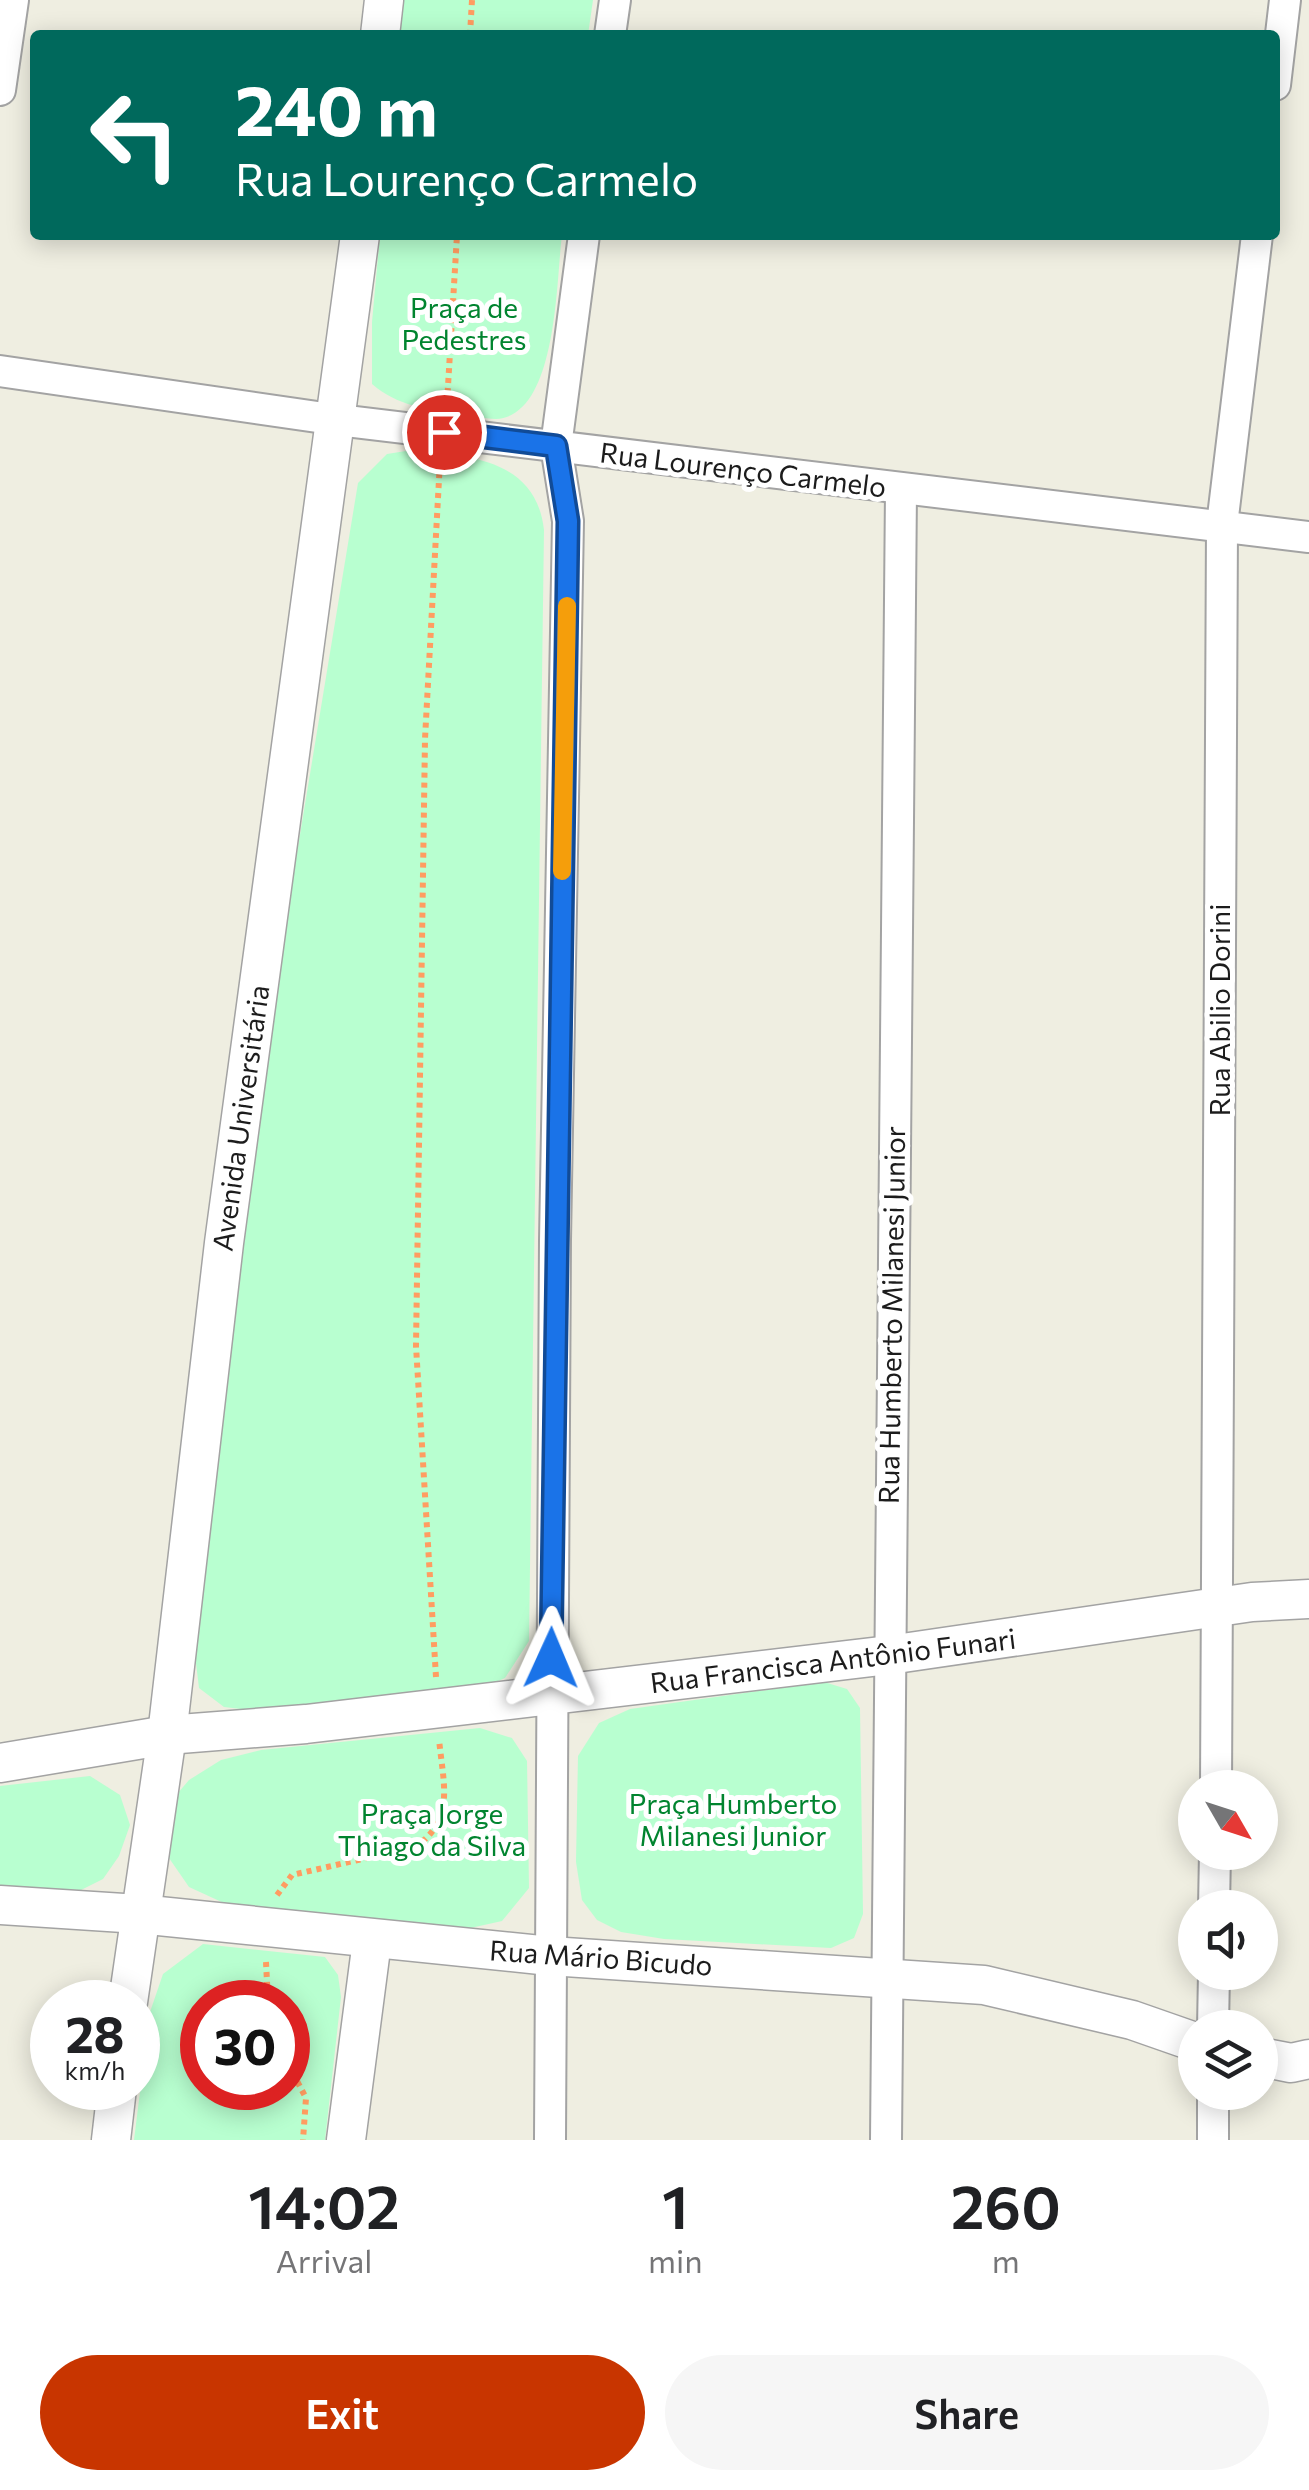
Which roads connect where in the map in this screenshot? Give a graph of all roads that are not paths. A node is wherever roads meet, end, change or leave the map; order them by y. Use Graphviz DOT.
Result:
graph roads {
  1 [pos="13,0"];
  2 [pos="384,0"];
  3 [pos="615,0"];
  4 [pos="1285,0"];
  5 [pos="381,30"];
  6 [pos="611,30"];
  7 [pos="1280,42"];
  8 [pos="0,90"];
  9 [pos="359,240"];
  10 [pos="583,240"];
  11 [pos="1256,240"];
  12 [pos="0,372"];
  13 [pos="338,420"];
  14 [pos="556,446"];
  15 [pos="901,490"];
  16 [pos="1222,525"];
  17 [pos="1309,537"];
  18 [pos="1309,1599"];
  19 [pos="1218,1610"];
  20 [pos="889,1655"];
  21 [pos="551,1696"];
  22 [pos="167,1735"];
  23 [pos="0,1763"];
  24 [pos="1216,1770"];
  25 [pos="0,1905"];
  26 [pos="139,1914"];
  27 [pos="372,1941"];
  28 [pos="550,1956"];
  29 [pos="888,1977"];
  30 [pos="131,1980"];
  31 [pos="1178,2036"];
  32 [pos="1309,2059"];
  33 [pos="1278,2061"];
  34 [pos="115,2110"];
  35 [pos="1212,2110"];
  36 [pos="111,2140"];
  37 [pos="346,2140"];
  38 [pos="550,2140"];
  39 [pos="886,2140"];
  40 [pos="1212,2140"];
  1 -- 8 [label="street"];
  2 -- 5 [label="street"];
  3 -- 6 [label="street"];
  4 -- 7 [label="street"];
  9 -- 13 [label="street, Avenida Universitária"];
  10 -- 14 [label="street"];
  11 -- 16 [label="street, Rua Abilio Dorini"];
  12 -- 13 [label="street, Rua Lourenço Carmelo"];
  13 -- 14 [label="street, Rua Lourenço Carmelo"];
  13 -- 22 [label="street, Avenida Universitária"];
  14 -- 15 [label="street, Rua Lourenço Carmelo"];
  14 -- 21 [label="street"];
  15 -- 16 [label="street, Rua Lourenço Carmelo"];
  15 -- 20 [label="street, Rua Humberto Milanesi Junior"];
  16 -- 17 [label="street, Rua Lourenço Carmelo"];
  16 -- 19 [label="street, Rua Abilio Dorini"];
  18 -- 19 [label="street, Rua Francisca Antônio Funari"];
  19 -- 20 [label="street, Rua Francisca Antônio Funari"];
  19 -- 24 [label="street, Rua Abilio Dorini"];
  20 -- 21 [label="street, Rua Francisca Antônio Funari"];
  20 -- 29 [label="street, Rua Humberto Milanesi Junior"];
  21 -- 22 [label="street, Rua Francisca Antônio Funari"];
  21 -- 28 [label="street"];
  22 -- 23 [label="street, Rua Francisca Antônio Funari"];
  22 -- 26 [label="street, Avenida Universitária"];
  25 -- 26 [label="street, Rua Mário Bicudo"];
  26 -- 27 [label="street, Rua Mário Bicudo"];
  26 -- 30 [label="street, Avenida Universitária"];
  27 -- 28 [label="street, Rua Mário Bicudo"];
  27 -- 37 [label="street"];
  28 -- 29 [label="street, Rua Mário Bicudo"];
  28 -- 38 [label="street"];
  29 -- 31 [label="street, Rua Mário Bicudo"];
  29 -- 39 [label="street, Rua Humberto Milanesi Junior"];
  32 -- 33 [label="street"];
  34 -- 36 [label="street"];
  35 -- 40 [label="street"];
}
